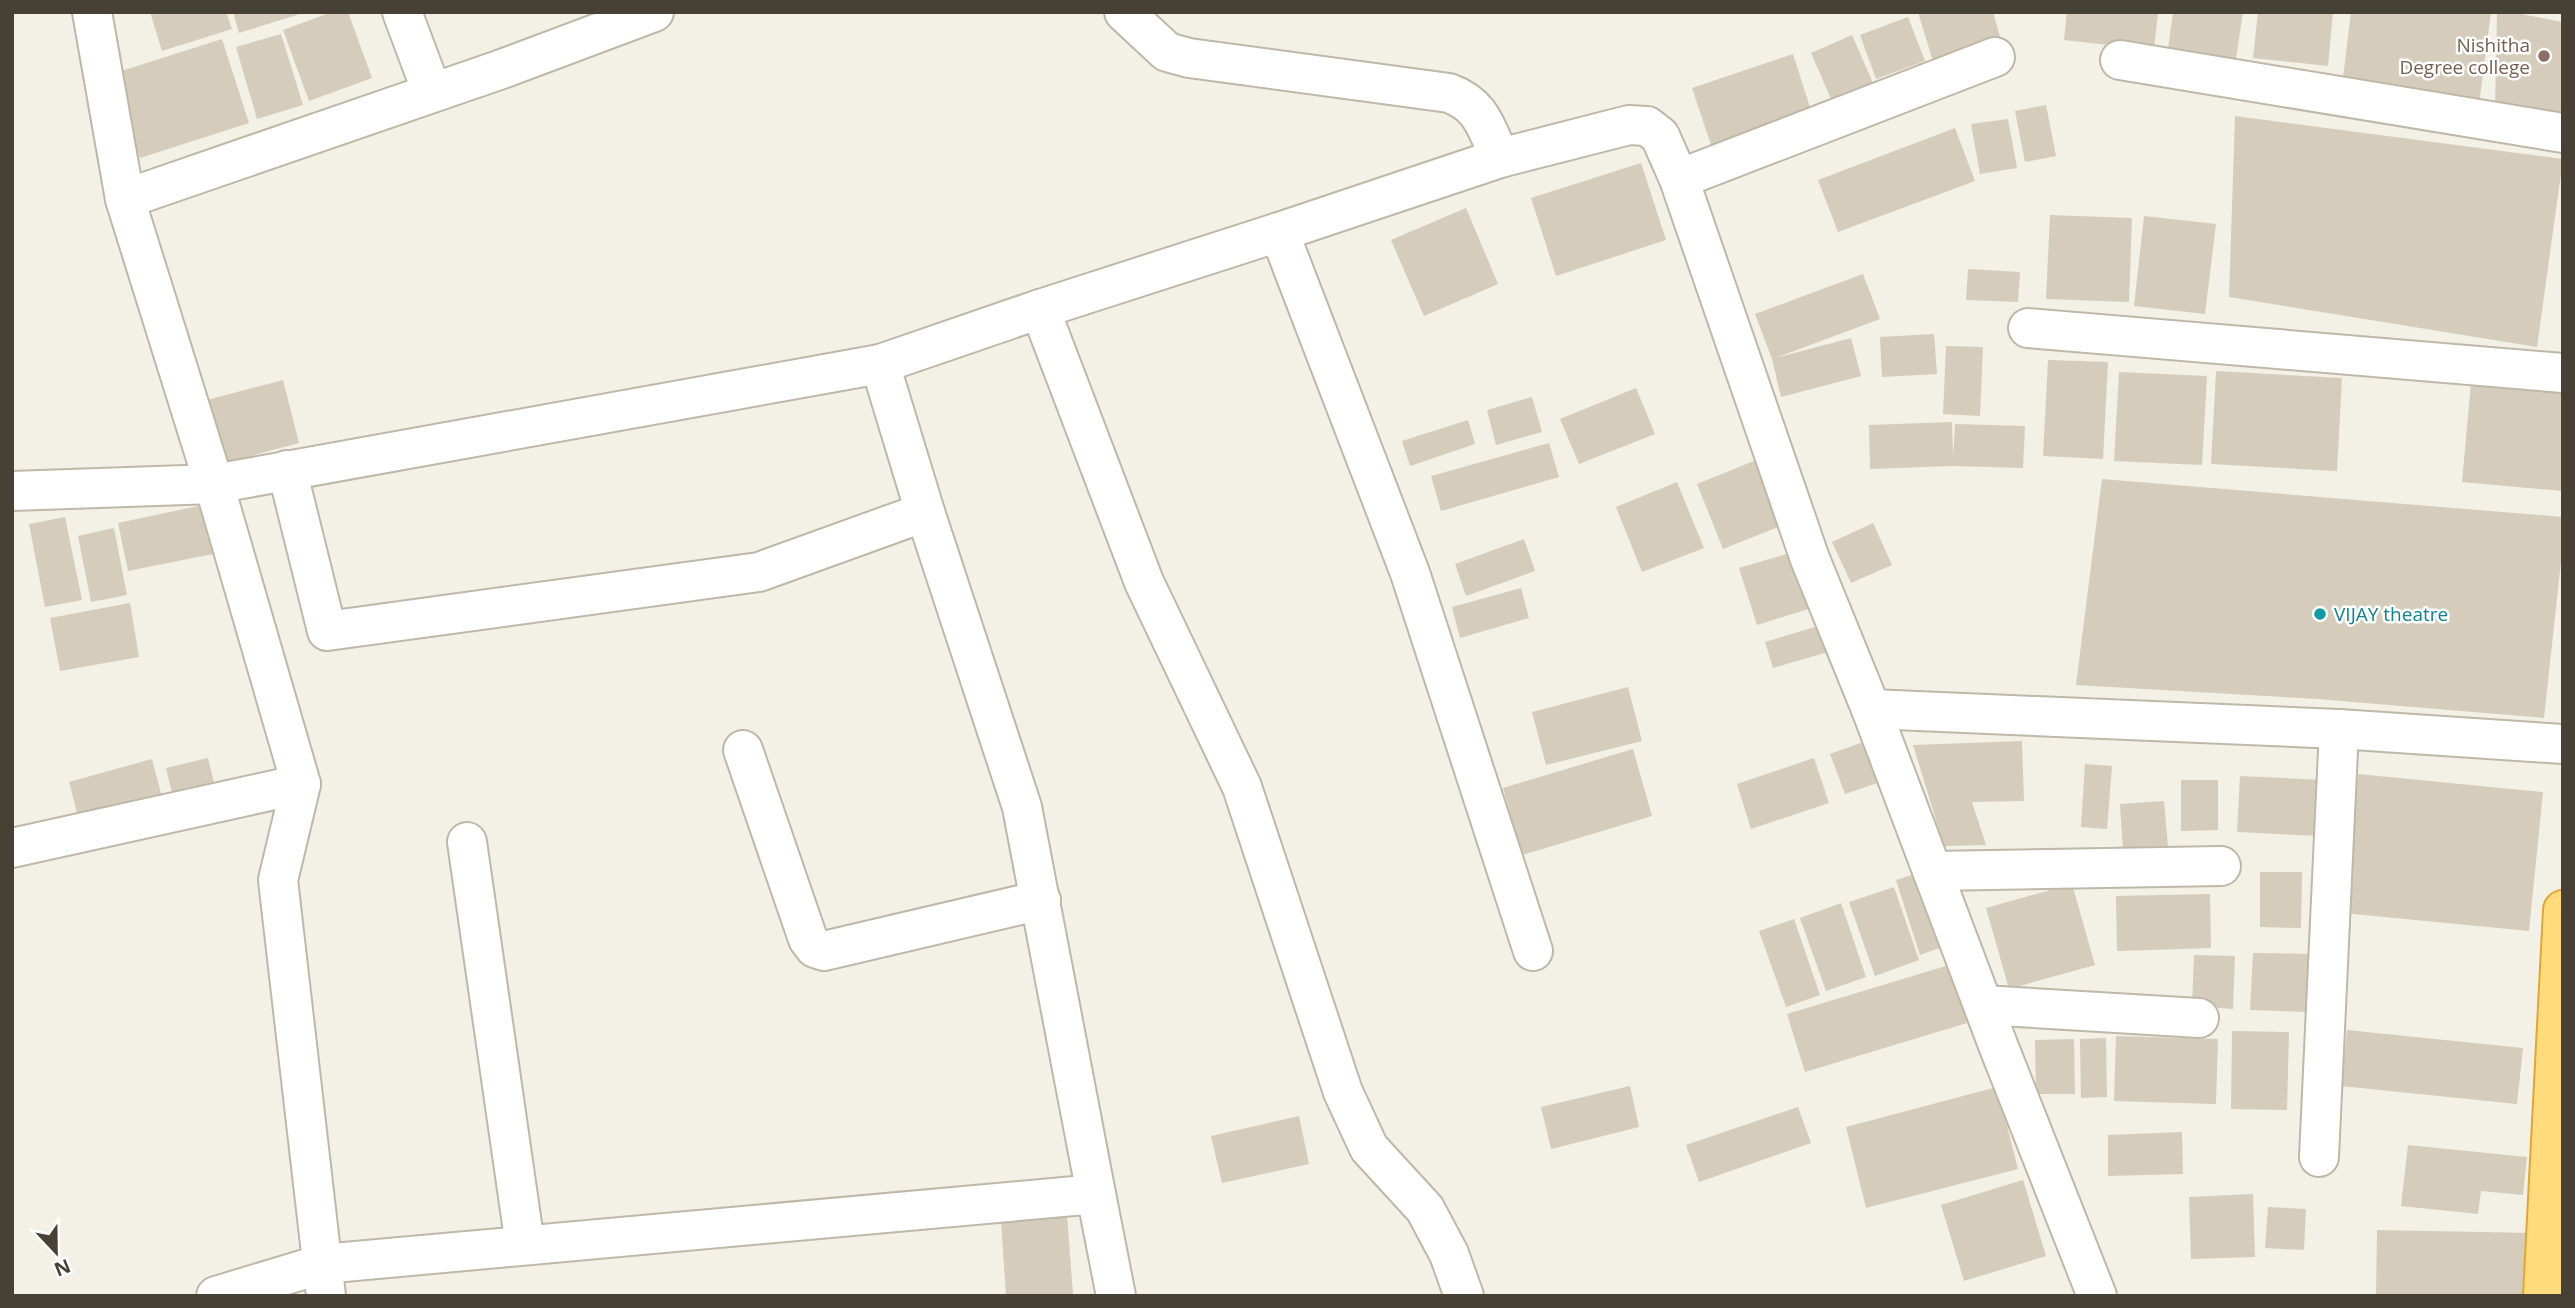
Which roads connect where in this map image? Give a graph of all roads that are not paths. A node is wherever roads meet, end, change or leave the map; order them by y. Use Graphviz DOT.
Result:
graph roads {
  1 [pos="92,12"];
  2 [pos="402,12"];
  3 [pos="654,12"];
  4 [pos="1124,12"];
  5 [pos="1995,57"];
  6 [pos="2120,60"];
  7 [pos="432,92"];
  8 [pos="2563,133"];
  9 [pos="1500,158"];
  10 [pos="1679,179"];
  11 [pos="125,199"];
  12 [pos="1279,232"];
  13 [pos="1040,309"];
  14 [pos="2028,328"];
  15 [pos="880,364"];
  16 [pos="2563,373"];
  17 [pos="288,470"];
  18 [pos="214,484"];
  19 [pos="12,491"];
  20 [pos="925,512"];
  21 [pos="1871,709"];
  22 [pos="2339,729"];
  23 [pos="2563,744"];
  24 [pos="743,750"];
  25 [pos="301,784"];
  26 [pos="467,842"];
  27 [pos="12,848"];
  28 [pos="2221,866"];
  29 [pos="1932,871"];
  30 [pos="1041,900"];
  31 [pos="2563,910"];
  32 [pos="1532,951"];
  33 [pos="1983,1006"];
  34 [pos="2199,1018"];
  35 [pos="2319,1157"];
  36 [pos="1096,1194"];
  37 [pos="525,1245"];
  38 [pos="324,1280"];
  39 [pos="216,1296"];
  40 [pos="1116,1296"];
  41 [pos="1464,1296"];
  42 [pos="2097,1296"];
  43 [pos="2543,1296"];
  1 -- 11 [label="street"];
  2 -- 7 [label="street"];
  3 -- 7 [label="street"];
  4 -- 9 [label="street"];
  5 -- 10 [label="street"];
  6 -- 8 [label="street"];
  7 -- 11 [label="street"];
  9 -- 10 [label="street"];
  9 -- 12 [label="street"];
  10 -- 21 [label="street"];
  11 -- 18 [label="street"];
  12 -- 13 [label="street"];
  12 -- 32 [label="street"];
  13 -- 15 [label="street"];
  13 -- 41 [label="street"];
  14 -- 16 [label="street"];
  15 -- 17 [label="street"];
  15 -- 20 [label="street"];
  17 -- 18 [label="street"];
  17 -- 20 [label="street"];
  18 -- 19 [label="street"];
  18 -- 25 [label="street"];
  20 -- 30 [label="street"];
  21 -- 22 [label="street"];
  21 -- 29 [label="street"];
  22 -- 23 [label="street"];
  22 -- 35 [label="street"];
  24 -- 30 [label="street"];
  25 -- 27 [label="street"];
  25 -- 38 [label="street"];
  26 -- 37 [label="street"];
  28 -- 29 [label="street"];
  29 -- 33 [label="street"];
  30 -- 36 [label="street"];
  31 -- 43 [label="highway"];
  33 -- 34 [label="street"];
  33 -- 42 [label="street"];
  36 -- 37 [label="street"];
  36 -- 40 [label="street"];
  37 -- 38 [label="street"];
  38 -- 39 [label="street"];
}
